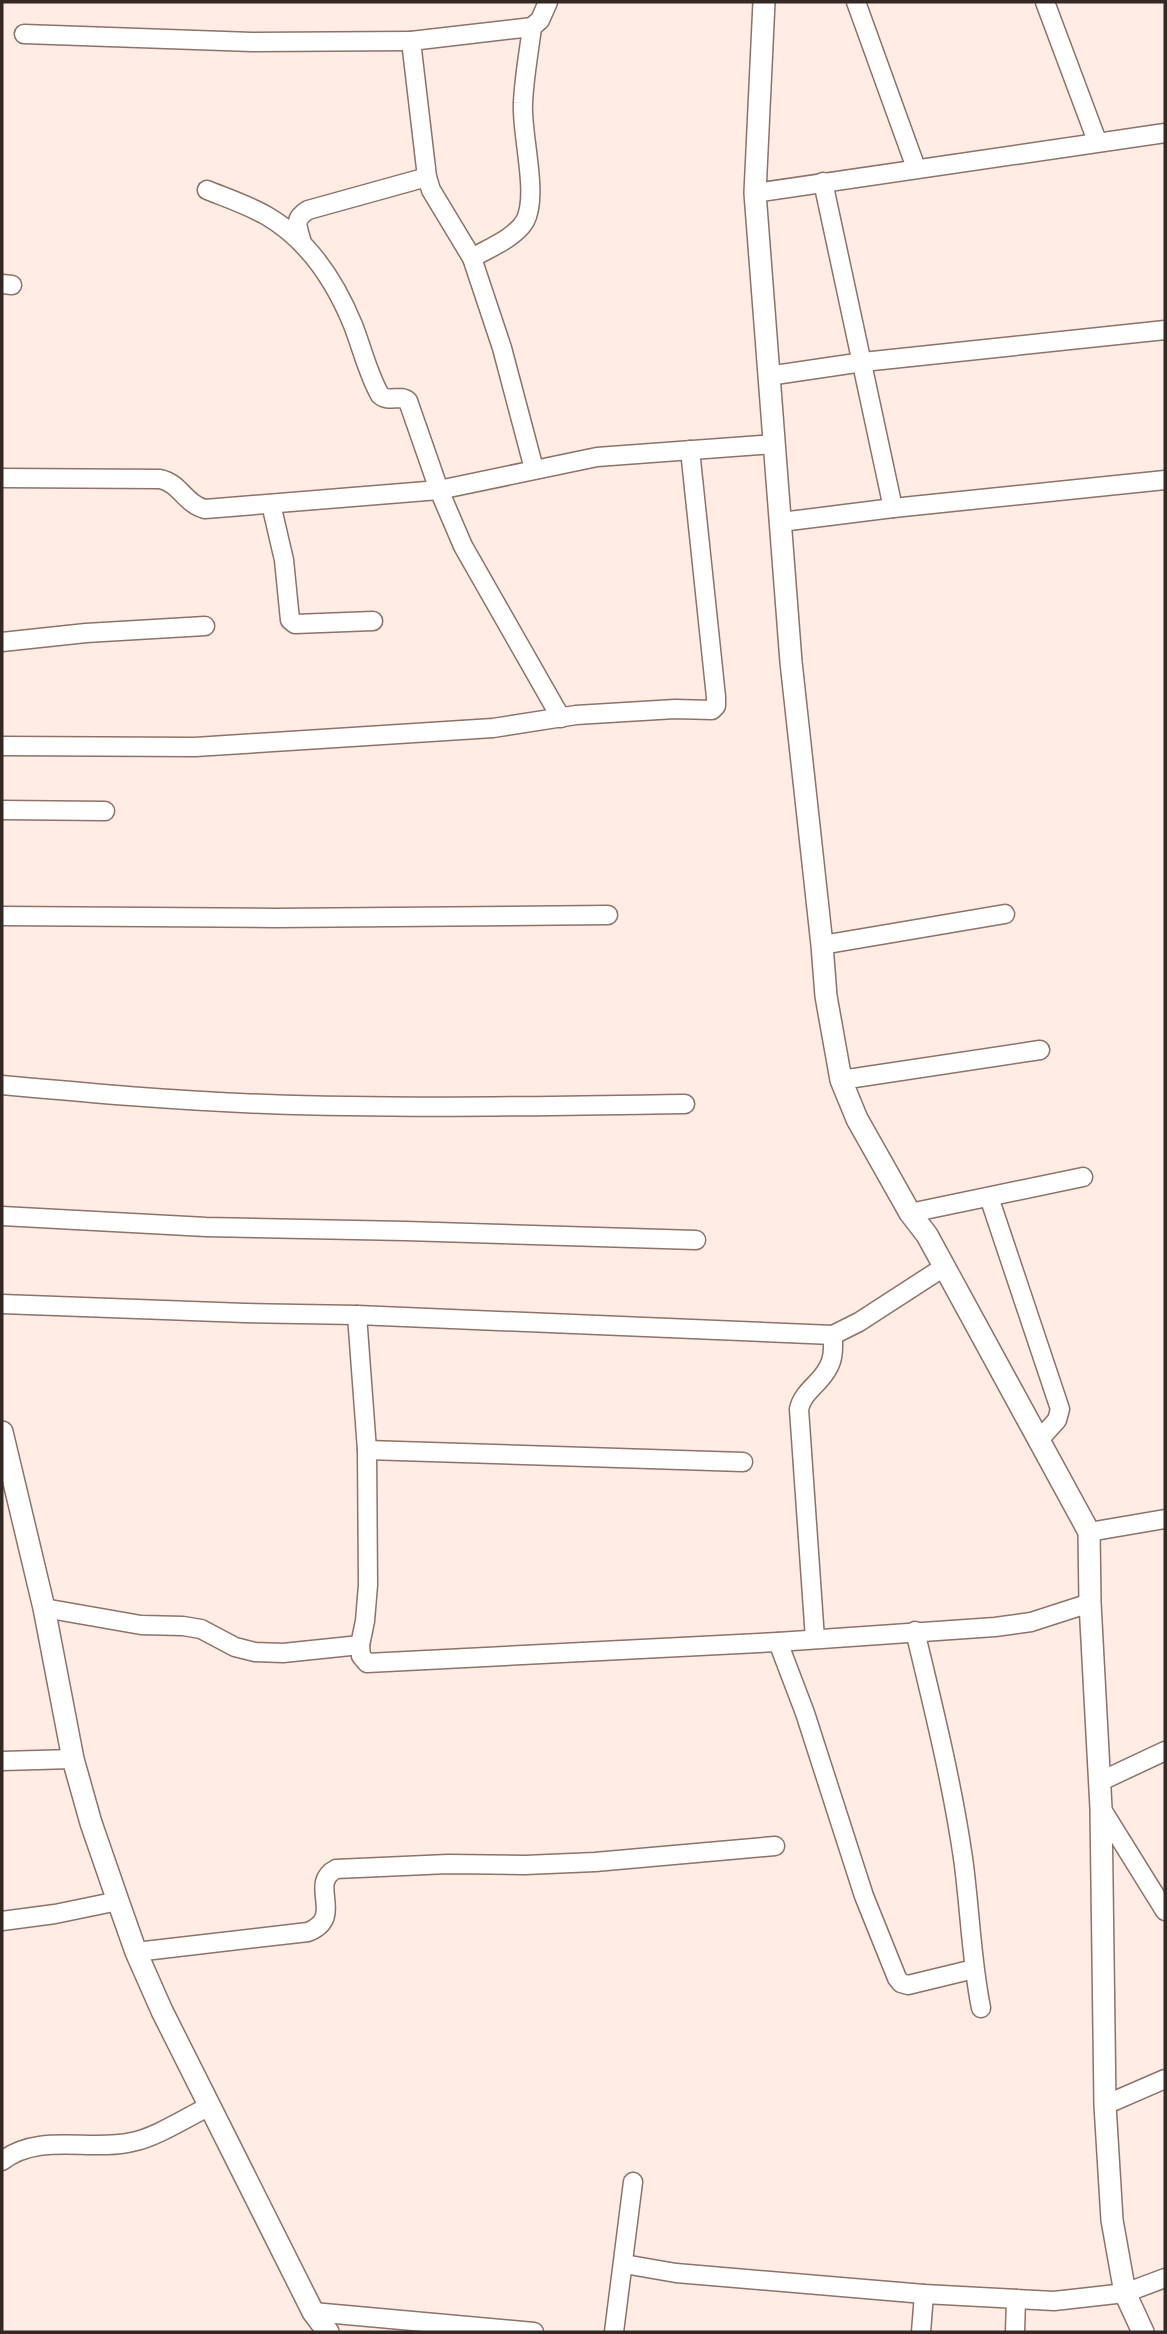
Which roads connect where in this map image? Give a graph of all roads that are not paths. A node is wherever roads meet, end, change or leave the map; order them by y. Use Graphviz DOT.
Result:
graph roads {
  1 [pos="548,2"];
  2 [pos="764,2"];
  3 [pos="856,2"];
  4 [pos="1045,2"];
  5 [pos="532,27"];
  6 [pos="24,34"];
  7 [pos="411,41"];
  8 [pos="1165,133"];
  9 [pos="1097,141"];
  10 [pos="916,169"];
  11 [pos="427,177"];
  12 [pos="823,183"];
  13 [pos="207,190"];
  14 [pos="755,193"];
  15 [pos="302,243"];
  16 [pos="472,258"];
  17 [pos="1165,330"];
  18 [pos="863,362"];
  19 [pos="768,376"];
  20 [pos="775,444"];
  21 [pos="690,450"];
  22 [pos="534,469"];
  23 [pos="2,478"];
  24 [pos="1165,480"];
  25 [pos="439,490"];
  26 [pos="271,504"];
  27 [pos="893,508"];
  28 [pos="781,522"];
  29 [pos="373,621"];
  30 [pos="205,626"];
  31 [pos="2,642"];
  32 [pos="561,718"];
  33 [pos="2,746"];
  34 [pos="2,810"];
  35 [pos="105,811"];
  36 [pos="1005,914"];
  37 [pos="608,915"];
  38 [pos="2,916"];
  39 [pos="822,945"];
  40 [pos="1040,1050"];
  41 [pos="841,1080"];
  42 [pos="2,1085"];
  43 [pos="685,1104"];
  44 [pos="1083,1177"];
  45 [pos="989,1196"];
  46 [pos="910,1213"];
  47 [pos="2,1216"];
  48 [pos="696,1240"];
  49 [pos="944,1268"];
  50 [pos="2,1304"];
  51 [pos="357,1315"];
  52 [pos="846,1329"];
  53 [pos="2,1432"];
  54 [pos="1039,1440"];
  55 [pos="367,1450"];
  56 [pos="743,1462"];
  57 [pos="1165,1519"];
  58 [pos="1089,1532"];
  59 [pos="1090,1603"];
  60 [pos="44,1608"];
  61 [pos="915,1631"];
  62 [pos="815,1639"];
  63 [pos="778,1642"];
  64 [pos="360,1645"];
  65 [pos="1165,1751"];
  66 [pos="73,1759"];
  67 [pos="2,1761"];
  68 [pos="1099,1782"];
  69 [pos="1101,1808"];
  70 [pos="775,1846"];
  71 [pos="118,1901"];
  72 [pos="1165,1911"];
  73 [pos="2,1921"];
  74 [pos="136,1952"];
  75 [pos="974,1969"];
  76 [pos="981,2008"];
  77 [pos="1165,2079"];
  78 [pos="1105,2105"];
  79 [pos="210,2106"];
  80 [pos="2,2161"];
  81 [pos="633,2182"];
  82 [pos="624,2264"];
  83 [pos="1165,2278"];
  84 [pos="1125,2293"];
  85 [pos="924,2294"];
  86 [pos="1016,2299"];
  87 [pos="313,2312"];
  88 [pos="327,2332"];
  89 [pos="534,2332"];
  90 [pos="614,2332"];
  91 [pos="921,2332"];
  92 [pos="1015,2332"];
  93 [pos="1143,2332"];
  1 -- 5 [label="street"];
  2 -- 14 [label="street"];
  3 -- 10 [label="street"];
  4 -- 9 [label="street"];
  5 -- 7 [label="street"];
  5 -- 16 [label="street"];
  6 -- 7 [label="street"];
  7 -- 11 [label="street"];
  8 -- 9 [label="street"];
  9 -- 10 [label="street"];
  10 -- 12 [label="street"];
  11 -- 15 [label="street"];
  11 -- 16 [label="street"];
  12 -- 14 [label="street"];
  12 -- 18 [label="street"];
  13 -- 15 [label="street"];
  14 -- 19 [label="street"];
  15 -- 25 [label="street"];
  16 -- 22 [label="street"];
  17 -- 18 [label="street"];
  18 -- 19 [label="street"];
  18 -- 27 [label="street"];
  19 -- 20 [label="street"];
  20 -- 21 [label="street"];
  20 -- 28 [label="street"];
  21 -- 22 [label="street"];
  21 -- 32 [label="street"];
  22 -- 25 [label="street"];
  23 -- 26 [label="street"];
  24 -- 27 [label="street"];
  25 -- 26 [label="street"];
  25 -- 32 [label="street"];
  26 -- 29 [label="street"];
  27 -- 28 [label="street"];
  28 -- 39 [label="street"];
  30 -- 31 [label="street"];
  32 -- 33 [label="street"];
  34 -- 35 [label="street"];
  36 -- 39 [label="street"];
  37 -- 38 [label="street"];
  39 -- 41 [label="street"];
  40 -- 41 [label="street"];
  41 -- 46 [label="street"];
  42 -- 43 [label="street"];
  44 -- 45 [label="street"];
  45 -- 46 [label="street"];
  45 -- 54 [label="street"];
  46 -- 49 [label="street"];
  47 -- 48 [label="street"];
  49 -- 52 [label="street"];
  49 -- 54 [label="street"];
  50 -- 51 [label="street"];
  51 -- 52 [label="street"];
  51 -- 55 [label="street"];
  52 -- 62 [label="street"];
  53 -- 60 [label="street"];
  54 -- 58 [label="street"];
  55 -- 56 [label="street"];
  55 -- 64 [label="street"];
  57 -- 58 [label="street"];
  58 -- 59 [label="street"];
  59 -- 61 [label="street"];
  59 -- 68 [label="street"];
  60 -- 64 [label="street"];
  60 -- 66 [label="street"];
  61 -- 62 [label="street"];
  61 -- 75 [label="street"];
  62 -- 63 [label="street"];
  63 -- 64 [label="street"];
  63 -- 75 [label="street"];
  65 -- 68 [label="street"];
  66 -- 67 [label="street"];
  66 -- 71 [label="street"];
  68 -- 69 [label="street"];
  69 -- 72 [label="street"];
  69 -- 78 [label="street"];
  70 -- 74 [label="street"];
  71 -- 73 [label="street"];
  71 -- 74 [label="street"];
  74 -- 79 [label="street"];
  75 -- 76 [label="street"];
  77 -- 78 [label="street"];
  78 -- 84 [label="street"];
  79 -- 80 [label="street"];
  79 -- 87 [label="street"];
  81 -- 82 [label="street"];
  82 -- 85 [label="street"];
  82 -- 90 [label="street"];
  83 -- 84 [label="street"];
  84 -- 86 [label="street"];
  84 -- 93 [label="street"];
  85 -- 86 [label="street"];
  85 -- 91 [label="street"];
  86 -- 92 [label="street"];
  87 -- 88 [label="street"];
  87 -- 89 [label="street"];
}
